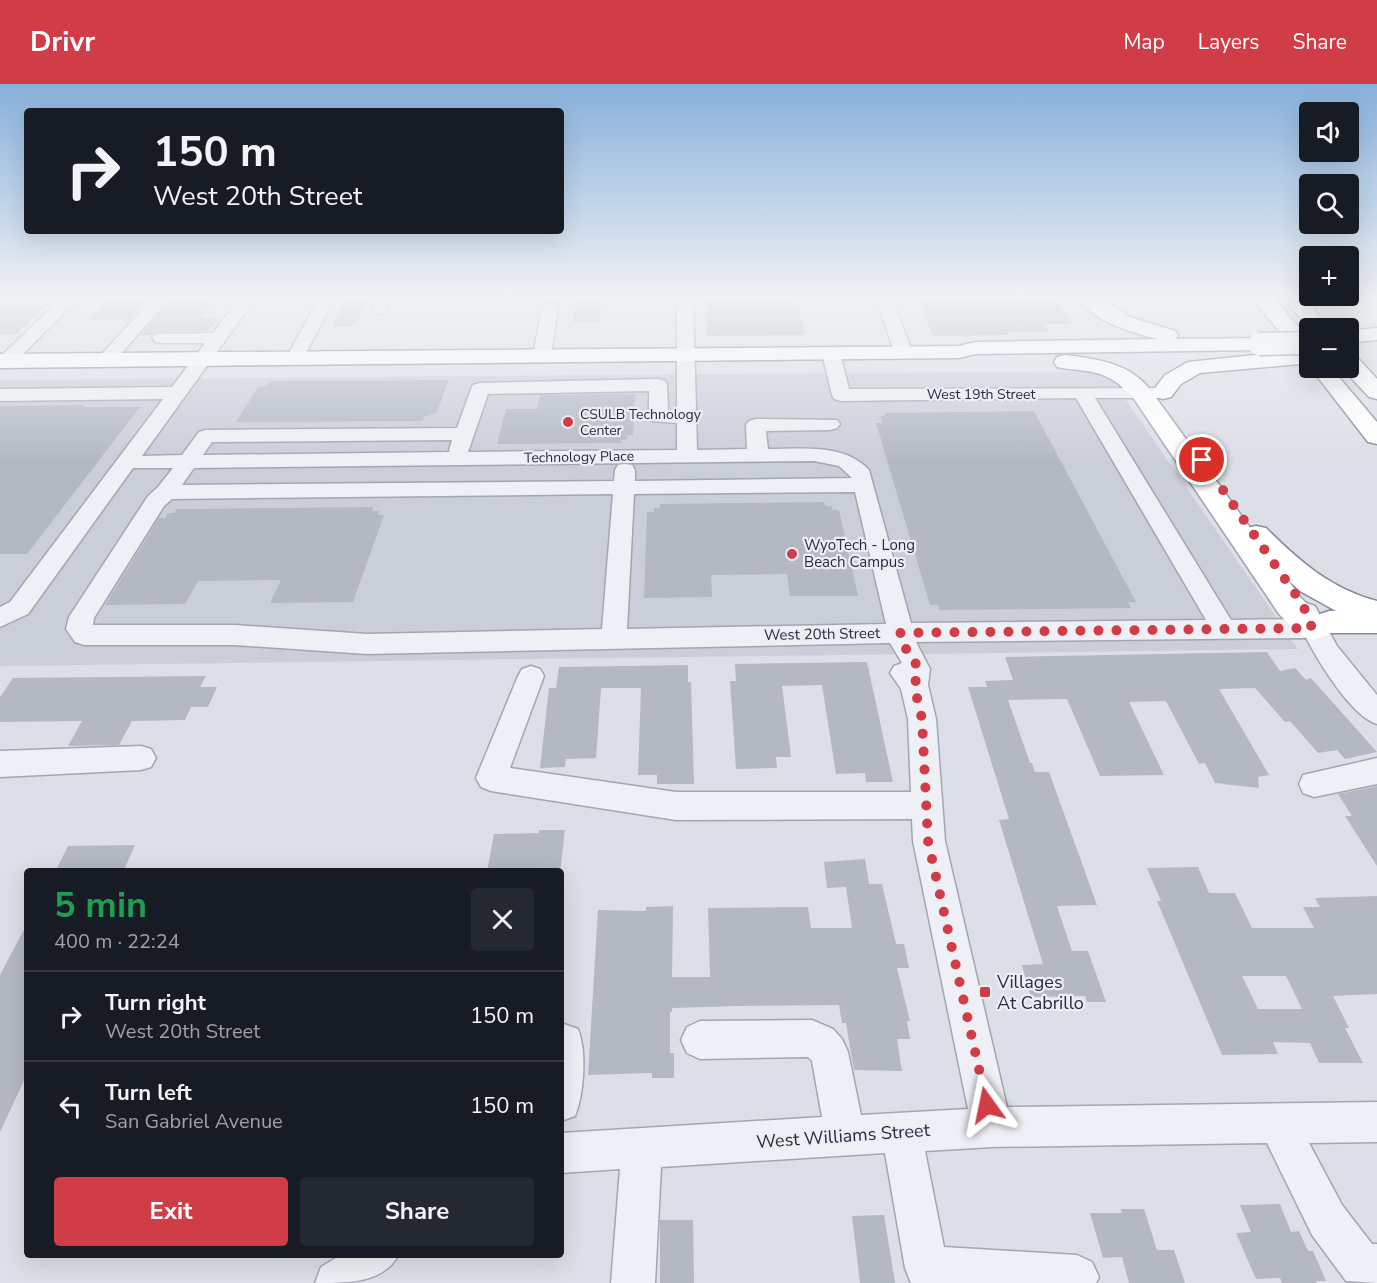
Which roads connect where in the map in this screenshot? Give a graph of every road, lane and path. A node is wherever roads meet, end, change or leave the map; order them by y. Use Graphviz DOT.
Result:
graph roads {
  1 [pos="14,351"];
  2 [pos="114,351"];
  3 [pos="209,351"];
  4 [pos="299,351"];
  5 [pos="543,351"];
  6 [pos="686,351"];
  7 [pos="947,351"];
  8 [pos="968,351"];
  9 [pos="1062,351"];
  10 [pos="1257,351"];
  11 [pos="1276,351"];
  12 [pos="831,353"];
  13 [pos="904,353"];
  14 [pos="1267,353"];
  15 [pos="1299,354"];
  16 [pos="542,355"];
  17 [pos="686,355"];
  18 [pos="295,358"];
  19 [pos="1028,358"];
  20 [pos="107,359"];
  21 [pos="203,359"];
  22 [pos="3,361"];
  23 [pos="1359,370"];
  24 [pos="1328,378"];
  25 [pos="1152,392"];
  26 [pos="1377,392"];
  27 [pos="177,393"];
  28 [pos="1082,393"];
  29 [pos="0,395"];
  30 [pos="686,417"];
  31 [pos="830,424"];
  32 [pos="464,434"];
  33 [pos="1377,437"];
  34 [pos="687,456"];
  35 [pos="758,456"];
  36 [pos="626,457"];
  37 [pos="456,459"];
  38 [pos="187,461"];
  39 [pos="127,462"];
  40 [pos="864,485"];
  41 [pos="624,487"];
  42 [pos="166,492"];
  43 [pos="1256,536"];
  44 [pos="1377,612"];
  45 [pos="0,618"];
  46 [pos="1377,622"];
  47 [pos="1312,628"];
  48 [pos="1224,629"];
  49 [pos="1377,633"];
  50 [pos="614,639"];
  51 [pos="902,640"];
  52 [pos="531,676"];
  53 [pos="1377,713"];
  54 [pos="141,758"];
  55 [pos="0,764"];
  56 [pos="1377,771"];
  57 [pos="1314,784"];
  58 [pos="927,805"];
  59 [pos="700,1040"];
  60 [pos="564,1042"];
  61 [pos="564,1057"];
  62 [pos="1377,1122"];
  63 [pos="1278,1123"];
  64 [pos="992,1127"];
  65 [pos="901,1132"];
  66 [pos="845,1136"];
  67 [pos="642,1149"];
  68 [pos="564,1154"];
  69 [pos="373,1258"];
  70 [pos="1377,1266"];
  71 [pos="1077,1277"];
  72 [pos="337,1283"];
  73 [pos="633,1283"];
  1 -- 22 [label="street"];
  2 -- 20 [label="street"];
  3 -- 21 [label="street"];
  4 -- 18 [label="street"];
  5 -- 16 [label="street"];
  6 -- 17 [label="street"];
  7 -- 13 [label="main road"];
  8 -- 19 [label="main road"];
  9 -- 14 [label="main road"];
  10 -- 14 [label="main road"];
  11 -- 14 [label="main road, bridge"];
  12 -- 13 [label="main road"];
  12 -- 17 [label="main road"];
  12 -- 28 [label="street, West 19th Street"];
  14 -- 15 [label="main road"];
  14 -- 19 [label="main road"];
  14 -- 25 [label="main road"];
  16 -- 17 [label="main road"];
  16 -- 18 [label="main road"];
  17 -- 30 [label="street"];
  18 -- 21 [label="main road"];
  19 -- 25 [label="main road"];
  20 -- 21 [label="main road"];
  20 -- 22 [label="main road"];
  21 -- 27 [label="street"];
  23 -- 26 [label="main road"];
  24 -- 33 [label="main road"];
  25 -- 28 [label="street, West 19th Street"];
  25 -- 43 [label="main road"];
  25 -- 47 [label="main road"];
  27 -- 29 [label="street"];
  27 -- 39 [label="street"];
  28 -- 48 [label="street"];
  30 -- 32 [label="street"];
  30 -- 34 [label="street"];
  31 -- 35 [label="street"];
  32 -- 37 [label="street"];
  32 -- 38 [label="street"];
  34 -- 35 [label="street, Technology Place"];
  34 -- 36 [label="street, Technology Place"];
  35 -- 40 [label="street, Technology Place"];
  36 -- 37 [label="street, Technology Place"];
  36 -- 41 [label="street"];
  37 -- 38 [label="street, Technology Place"];
  38 -- 39 [label="street, Technology Place"];
  38 -- 42 [label="street"];
  39 -- 45 [label="street"];
  40 -- 41 [label="street"];
  40 -- 51 [label="street, Technology Place"];
  41 -- 42 [label="street"];
  41 -- 50 [label="street"];
  42 -- 50 [label="street, West 20th Street"];
  43 -- 44 [label="main road"];
  43 -- 47 [label="street"];
  46 -- 47 [label="main road"];
  47 -- 48 [label="street, West 20th Street"];
  47 -- 49 [label="main road"];
  47 -- 53 [label="street"];
  48 -- 51 [label="street, West 20th Street"];
  50 -- 51 [label="street, West 20th Street"];
  51 -- 58 [label="street, Technology Place"];
  52 -- 58 [label="street"];
  54 -- 55 [label="street"];
  56 -- 57 [label="street"];
  58 -- 64 [label="street"];
  59 -- 66 [label="street"];
  60 -- 61 [label="street"];
  62 -- 63 [label="street, West Williams Street"];
  63 -- 64 [label="street, West Williams Street"];
  63 -- 70 [label="street"];
  64 -- 65 [label="street, West Williams Street"];
  65 -- 66 [label="street, West Williams Street"];
  65 -- 71 [label="street"];
  66 -- 67 [label="street, West Williams Street"];
  67 -- 68 [label="street, West Williams Street"];
  67 -- 73 [label="street"];
  69 -- 72 [label="street"];
}
